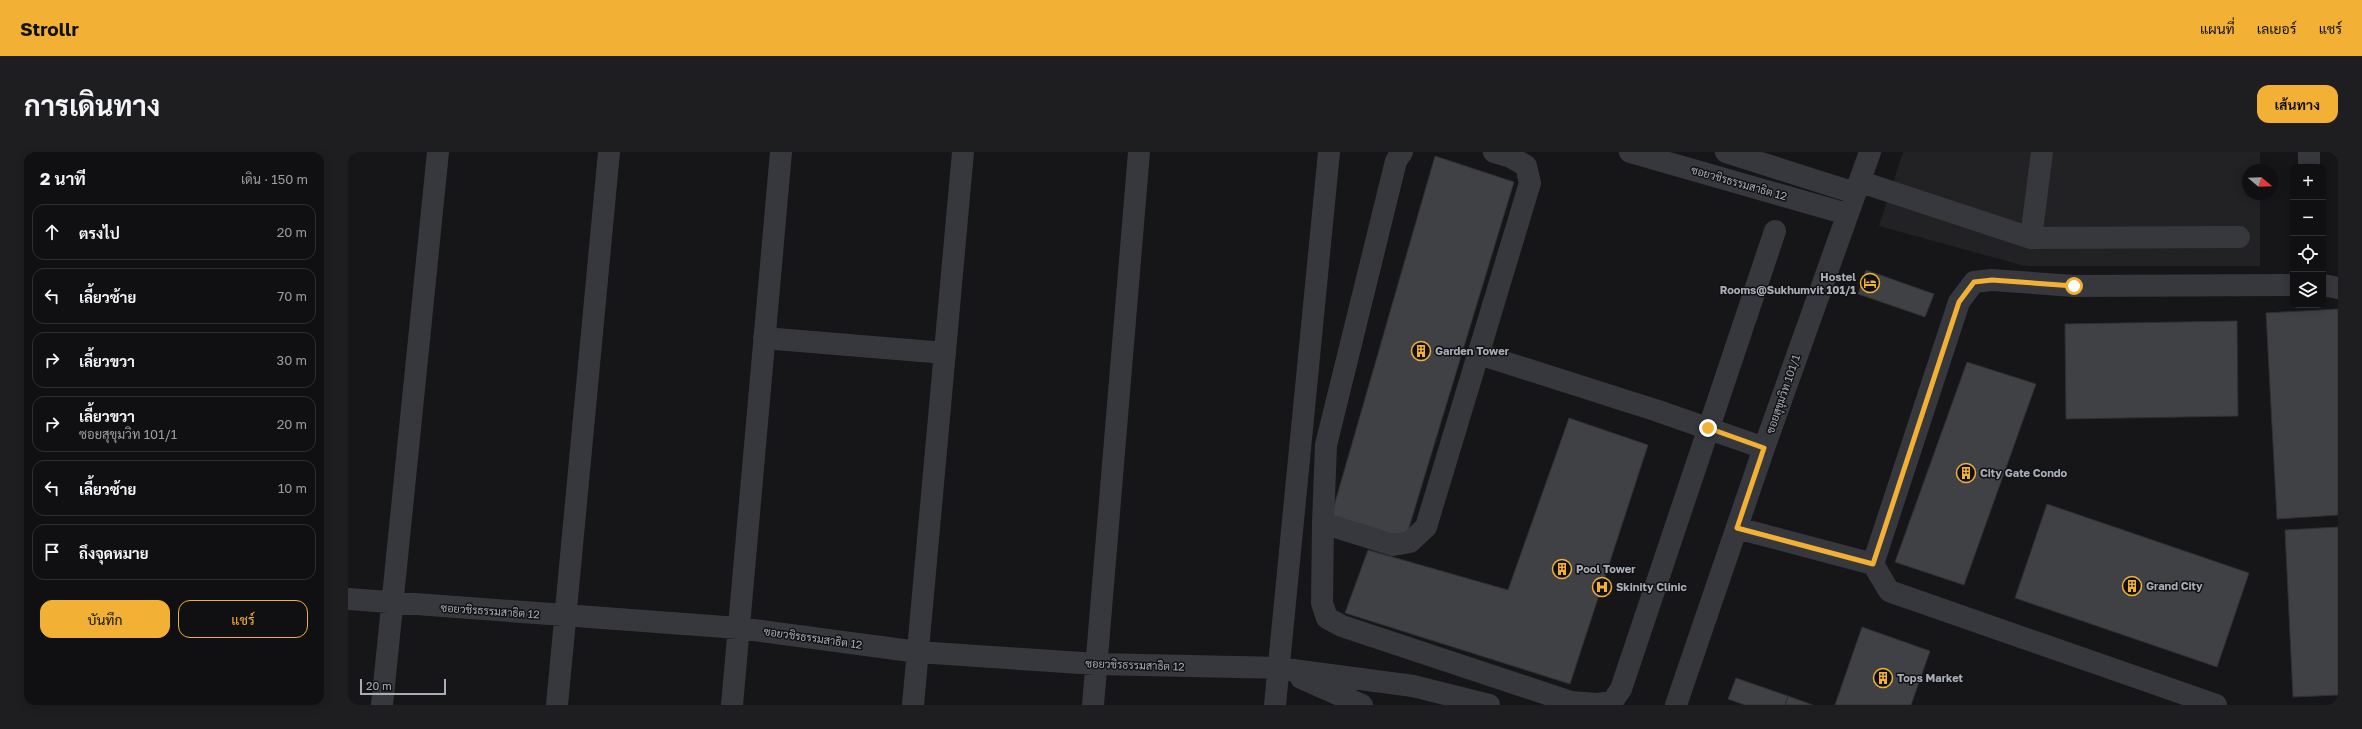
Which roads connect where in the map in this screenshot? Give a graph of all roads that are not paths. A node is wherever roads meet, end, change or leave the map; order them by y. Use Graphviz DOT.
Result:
graph roads {
  1 [pos="438,152"];
  2 [pos="609,152"];
  3 [pos="781,152"];
  4 [pos="963,152"];
  5 [pos="1139,152"];
  6 [pos="1329,152"];
  7 [pos="1402,152"];
  8 [pos="1494,152"];
  9 [pos="1630,152"];
  10 [pos="1726,152"];
  11 [pos="1870,152"];
  12 [pos="2042,152"];
  13 [pos="2309,152"];
  14 [pos="2309,164"];
  15 [pos="1858,187"];
  16 [pos="1847,214"];
  17 [pos="1774,231"];
  18 [pos="2239,237"];
  19 [pos="2031,238"];
  20 [pos="2290,285"];
  21 [pos="2326,286"];
  22 [pos="2338,288"];
  23 [pos="764,338"];
  24 [pos="946,353"];
  25 [pos="1479,354"];
  26 [pos="1708,428"];
  27 [pos="1764,448"];
  28 [pos="1323,523"];
  29 [pos="1737,528"];
  30 [pos="1873,564"];
  31 [pos="348,599"];
  32 [pos="393,603"];
  33 [pos="565,616"];
  34 [pos="738,628"];
  35 [pos="918,652"];
  36 [pos="1096,664"];
  37 [pos="1278,668"];
  38 [pos="382,705"];
  39 [pos="557,705"];
  40 [pos="732,705"];
  41 [pos="914,705"];
  42 [pos="1093,705"];
  43 [pos="1275,705"];
  44 [pos="1362,705"];
  45 [pos="1489,705"];
  46 [pos="1676,705"];
  47 [pos="2216,705"];
  1 -- 32 [label="street"];
  2 -- 33 [label="street"];
  3 -- 23 [label="street"];
  4 -- 24 [label="street"];
  5 -- 36 [label="street"];
  6 -- 37 [label="street"];
  7 -- 28 [label="street"];
  8 -- 25 [label="street"];
  9 -- 16 [label="street, ซอยวชิรธรรมสาธิต 12"];
  10 -- 15 [label="street"];
  11 -- 15 [label="street, ซอยสุขุมวิท 101/1"];
  12 -- 19 [label="street"];
  13 -- 14 [label="street"];
  15 -- 16 [label="street, ซอยสุขุมวิท 101/1"];
  15 -- 19 [label="street"];
  16 -- 27 [label="street, ซอยสุขุมวิท 101/1"];
  17 -- 26 [label="street"];
  18 -- 19 [label="street"];
  20 -- 30 [label="street"];
  21 -- 22 [label="street"];
  23 -- 24 [label="street"];
  23 -- 34 [label="street"];
  24 -- 35 [label="street"];
  25 -- 26 [label="street"];
  25 -- 28 [label="street"];
  26 -- 27 [label="street"];
  26 -- 28 [label="street"];
  27 -- 29 [label="street, ซอยสุขุมวิท 101/1"];
  29 -- 30 [label="street"];
  29 -- 46 [label="street, ซอยสุขุมวิท 101/1"];
  30 -- 47 [label="street"];
  31 -- 32 [label="street, ซอยวชิรธรรมสาธิต 12"];
  32 -- 33 [label="street, ซอยวชิรธรรมสาธิต 12"];
  32 -- 38 [label="street"];
  33 -- 34 [label="street, ซอยวชิรธรรมสาธิต 12"];
  33 -- 39 [label="street"];
  34 -- 35 [label="street, ซอยวชิรธรรมสาธิต 12"];
  34 -- 40 [label="street"];
  35 -- 36 [label="street, ซอยวชิรธรรมสาธิต 12"];
  35 -- 41 [label="street"];
  36 -- 37 [label="street, ซอยวชิรธรรมสาธิต 12"];
  36 -- 42 [label="street"];
  37 -- 43 [label="street"];
  37 -- 44 [label="street, ซอยวชิรธรรมสาธิต 12"];
  37 -- 45 [label="street, ซอยวชิรธรรมสาธิต 12"];
}
